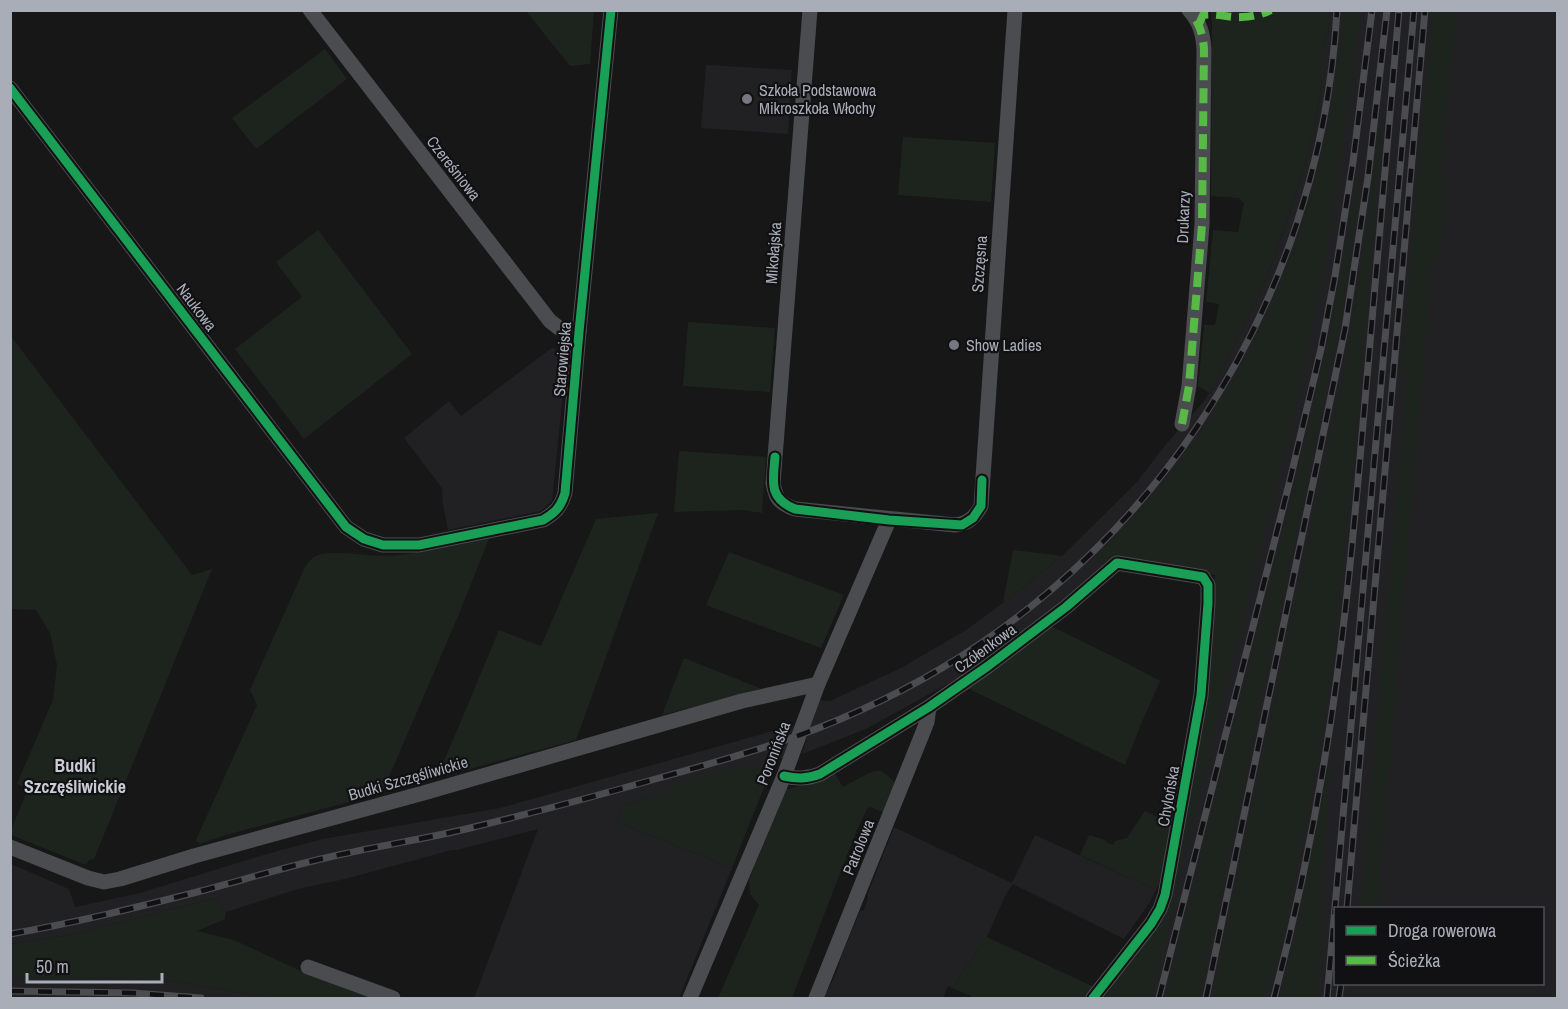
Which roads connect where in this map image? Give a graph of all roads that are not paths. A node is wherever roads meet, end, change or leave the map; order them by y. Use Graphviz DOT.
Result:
graph roads {
  1 [pos="310,10"];
  2 [pos="611,10"];
  3 [pos="810,10"];
  4 [pos="1015,10"];
  5 [pos="1190,12"];
  6 [pos="10,88"];
  7 [pos="579,332"];
  8 [pos="1182,424"];
  9 [pos="889,520"];
  10 [pos="364,539"];
  11 [pos="1203,576"];
  12 [pos="819,684"];
  13 [pos="929,707"];
  14 [pos="784,776"];
  15 [pos="10,847"];
  16 [pos="309,966"];
  17 [pos="393,999"];
  18 [pos="690,999"];
  19 [pos="816,999"];
  20 [pos="1093,999"];
  1 -- 7 [label="street, Czereśniowa"];
  2 -- 7 [label="street, Starowiejska"];
  3 -- 9 [label="street, Mikołajska"];
  4 -- 9 [label="street, Szczęsna"];
  5 -- 8 [label="street, Drukarzy"];
  6 -- 10 [label="street, Naukowa"];
  7 -- 10 [label="street, Starowiejska"];
  9 -- 12 [label="street, Poronińska"];
  11 -- 13 [label="street, Czółenkowa"];
  11 -- 20 [label="street, Chylońska"];
  12 -- 14 [label="street, Poronińska"];
  12 -- 15 [label="street, Budki Szczęśliwickie"];
  13 -- 14 [label="street, Czółenkowa"];
  13 -- 19 [label="street, Patrolowa"];
  14 -- 18 [label="street, Poronińska"];
  16 -- 17 [label="street"];
}
